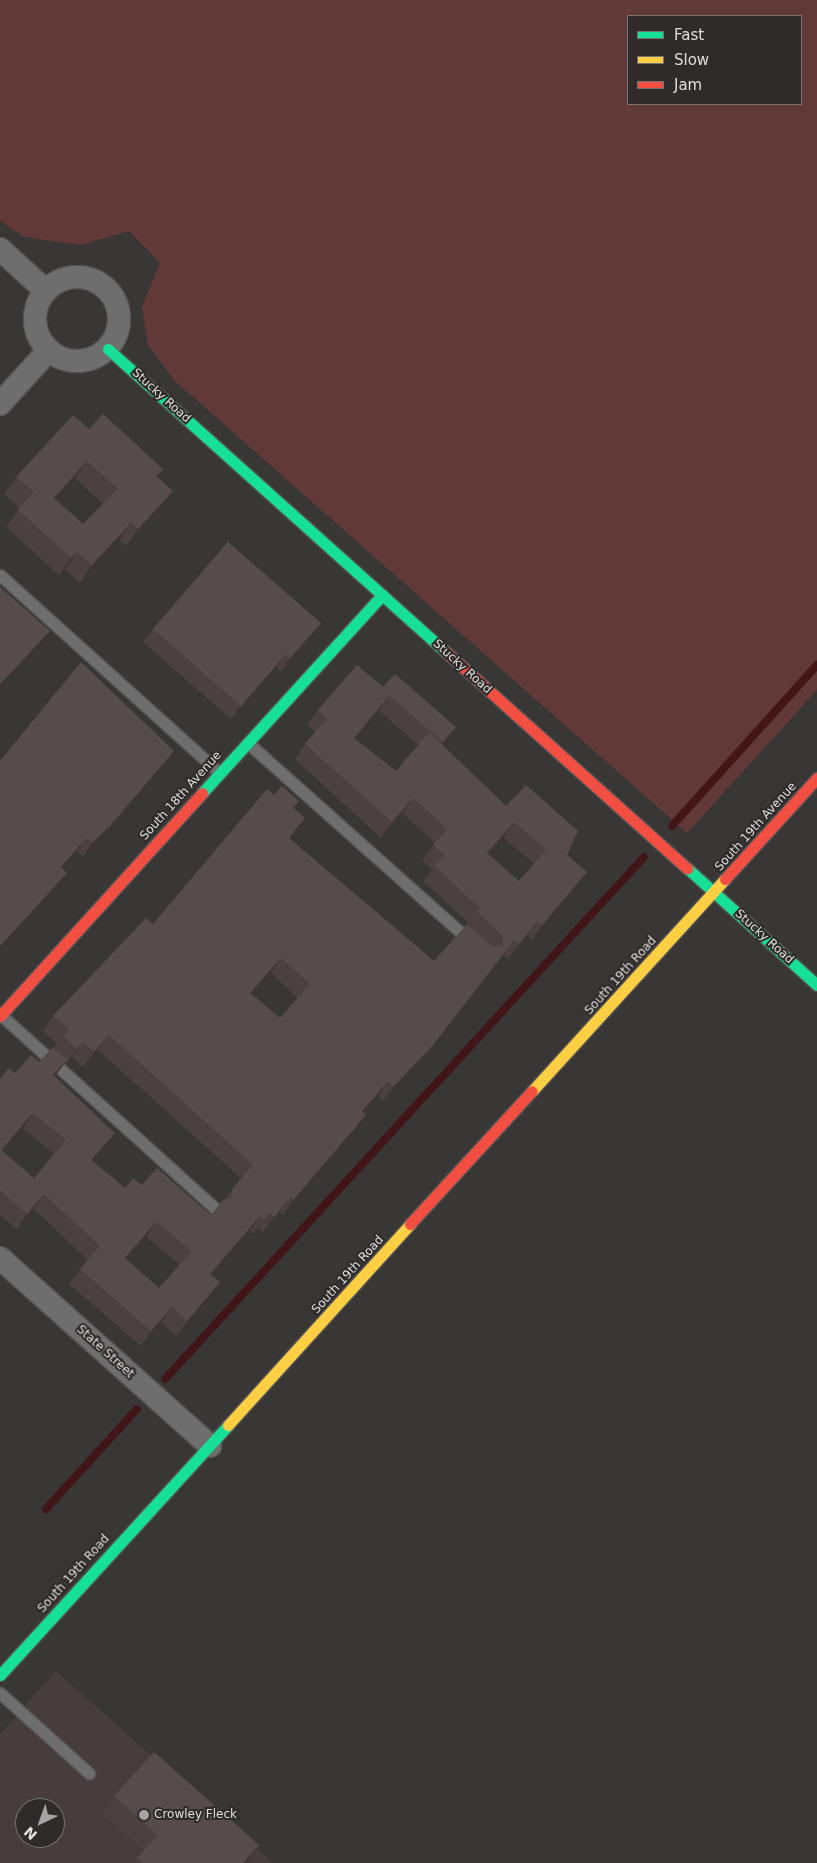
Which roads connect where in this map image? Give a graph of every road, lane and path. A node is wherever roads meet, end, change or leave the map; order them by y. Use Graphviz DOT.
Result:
graph roads {
  1 [pos="0,249"];
  2 [pos="45,290"];
  3 [pos="108,349"];
  4 [pos="48,351"];
  5 [pos="0,404"];
  6 [pos="0,575"];
  7 [pos="382,595"];
  8 [pos="248,743"];
  9 [pos="220,773"];
  10 [pos="817,778"];
  11 [pos="715,893"];
  12 [pos="480,950"];
  13 [pos="817,985"];
  14 [pos="0,1015"];
  15 [pos="216,1208"];
  16 [pos="0,1258"];
  17 [pos="210,1446"];
  18 [pos="0,1675"];
  19 [pos="0,1693"];
  20 [pos="89,1773"];
  1 -- 2 [label="street"];
  2 -- 3 [label="street"];
  2 -- 4 [label="street"];
  3 -- 4 [label="street"];
  3 -- 7 [label="street, Stucky Road"];
  4 -- 5 [label="street"];
  6 -- 9 [label="lane"];
  7 -- 8 [label="street, South 18th Avenue"];
  7 -- 11 [label="street, Stucky Road"];
  8 -- 9 [label="street, South 18th Avenue"];
  8 -- 12 [label="lane"];
  9 -- 14 [label="street, South 18th Avenue"];
  10 -- 11 [label="street, South 19th Avenue"];
  11 -- 13 [label="street, Stucky Road"];
  11 -- 17 [label="street, South 19th Road"];
  14 -- 15 [label="lane"];
  16 -- 17 [label="street, State Street"];
  17 -- 18 [label="street, South 19th Road"];
  19 -- 20 [label="lane"];
}
